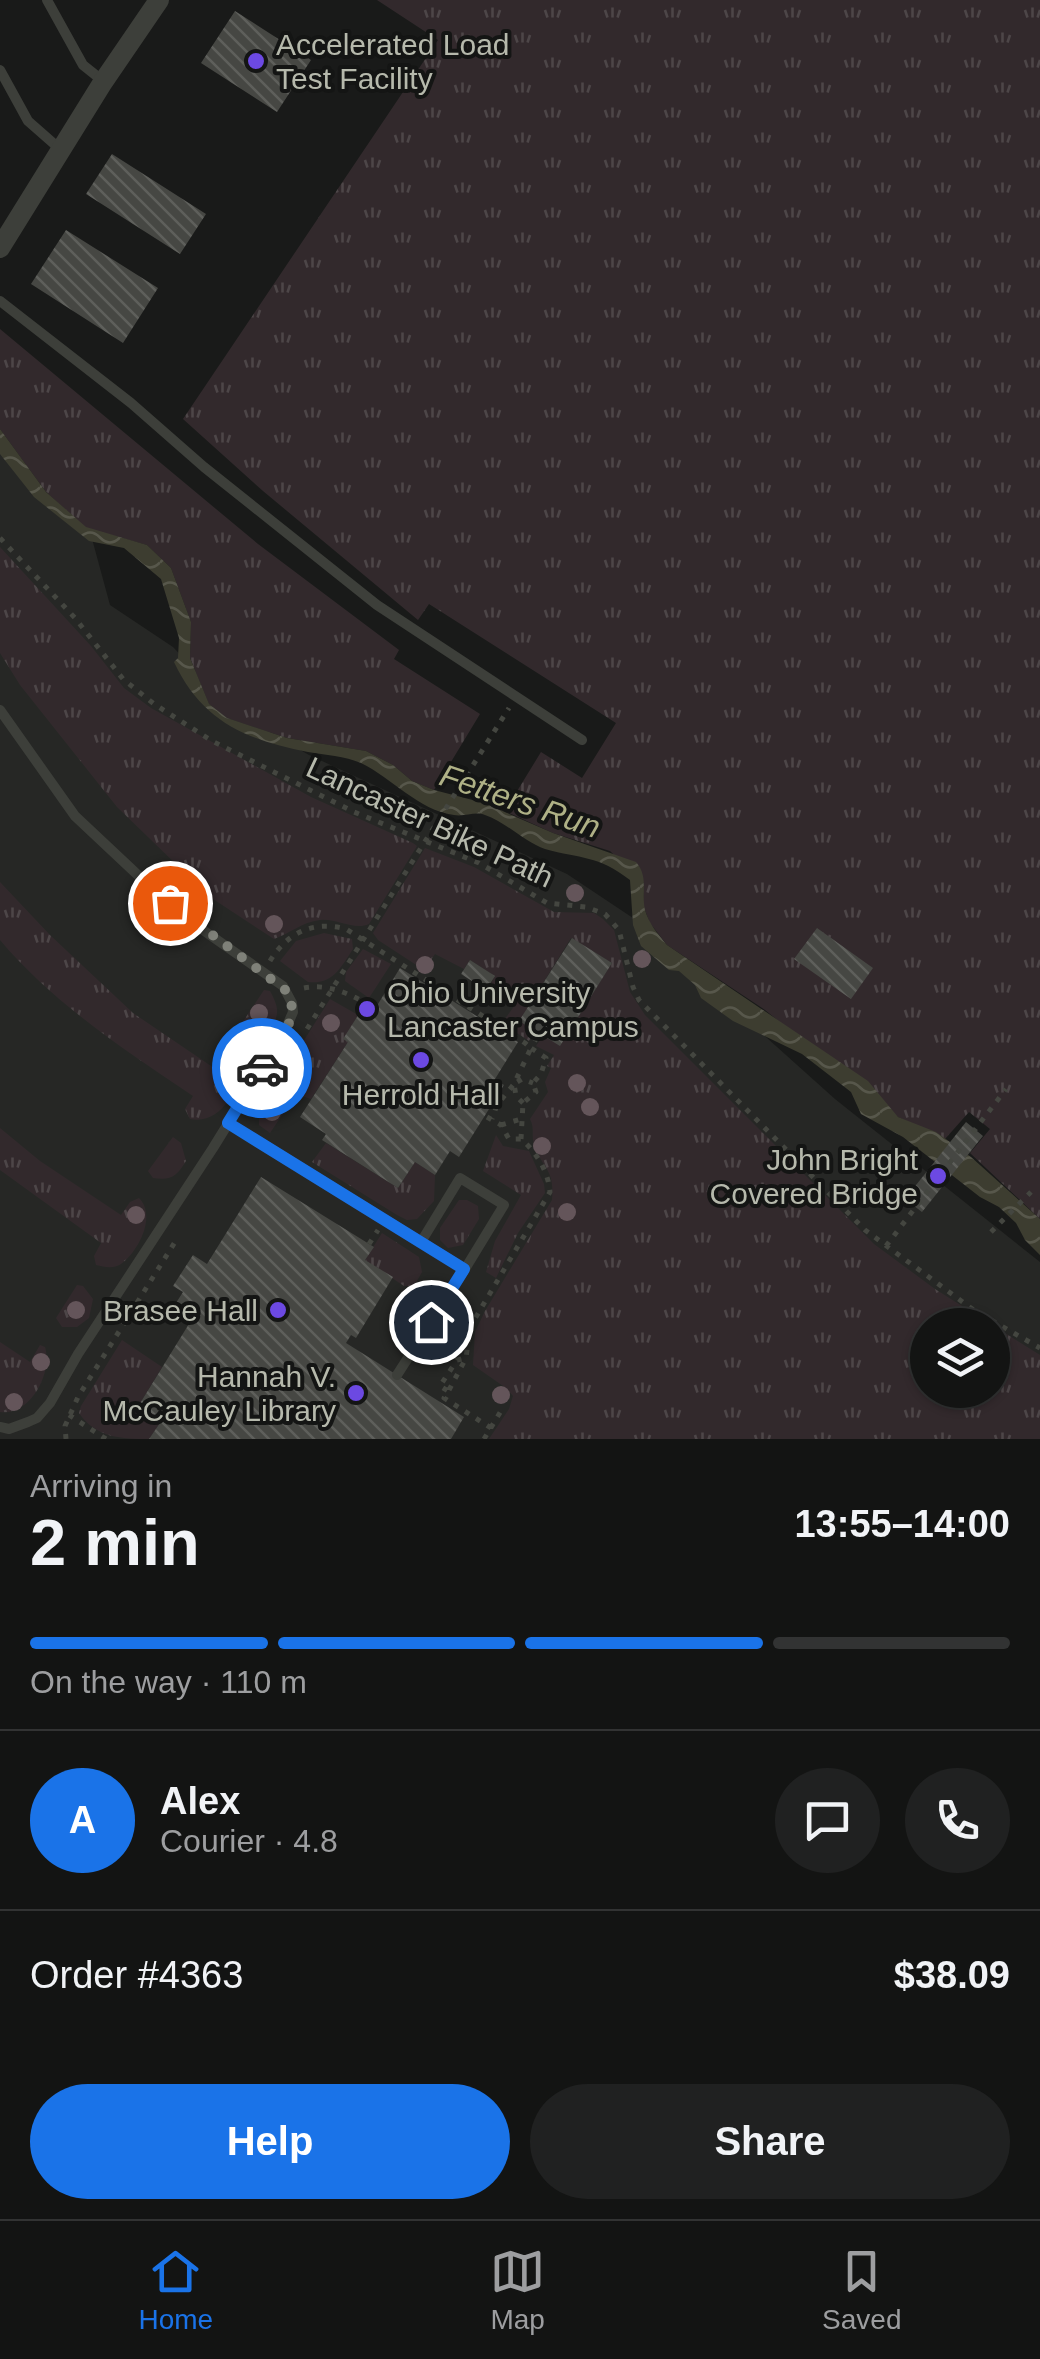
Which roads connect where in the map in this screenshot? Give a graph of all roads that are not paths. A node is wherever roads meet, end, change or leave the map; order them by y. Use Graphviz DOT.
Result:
graph roads {
  1 [pos="47,0"];
  2 [pos="159,0"];
  3 [pos="0,70"];
  4 [pos="104,82"];
  5 [pos="61,150"];
  6 [pos="0,248"];
  7 [pos="0,301"];
  8 [pos="0,710"];
  9 [pos="582,740"];
  10 [pos="228,1123"];
  11 [pos="421,1242"];
  12 [pos="464,1269"];
  13 [pos="398,1375"];
  14 [pos="0,1427"];
  1 -- 4 [label="lane"];
  2 -- 4 [label="street"];
  3 -- 5 [label="lane"];
  4 -- 5 [label="street"];
  5 -- 6 [label="street"];
  7 -- 9 [label="lane"];
  8 -- 10 [label="lane"];
  10 -- 11 [label="lane"];
  10 -- 14 [label="lane"];
  11 -- 12 [label="lane"];
  11 -- 12 [label="lane"];
  12 -- 13 [label="lane"];
}
